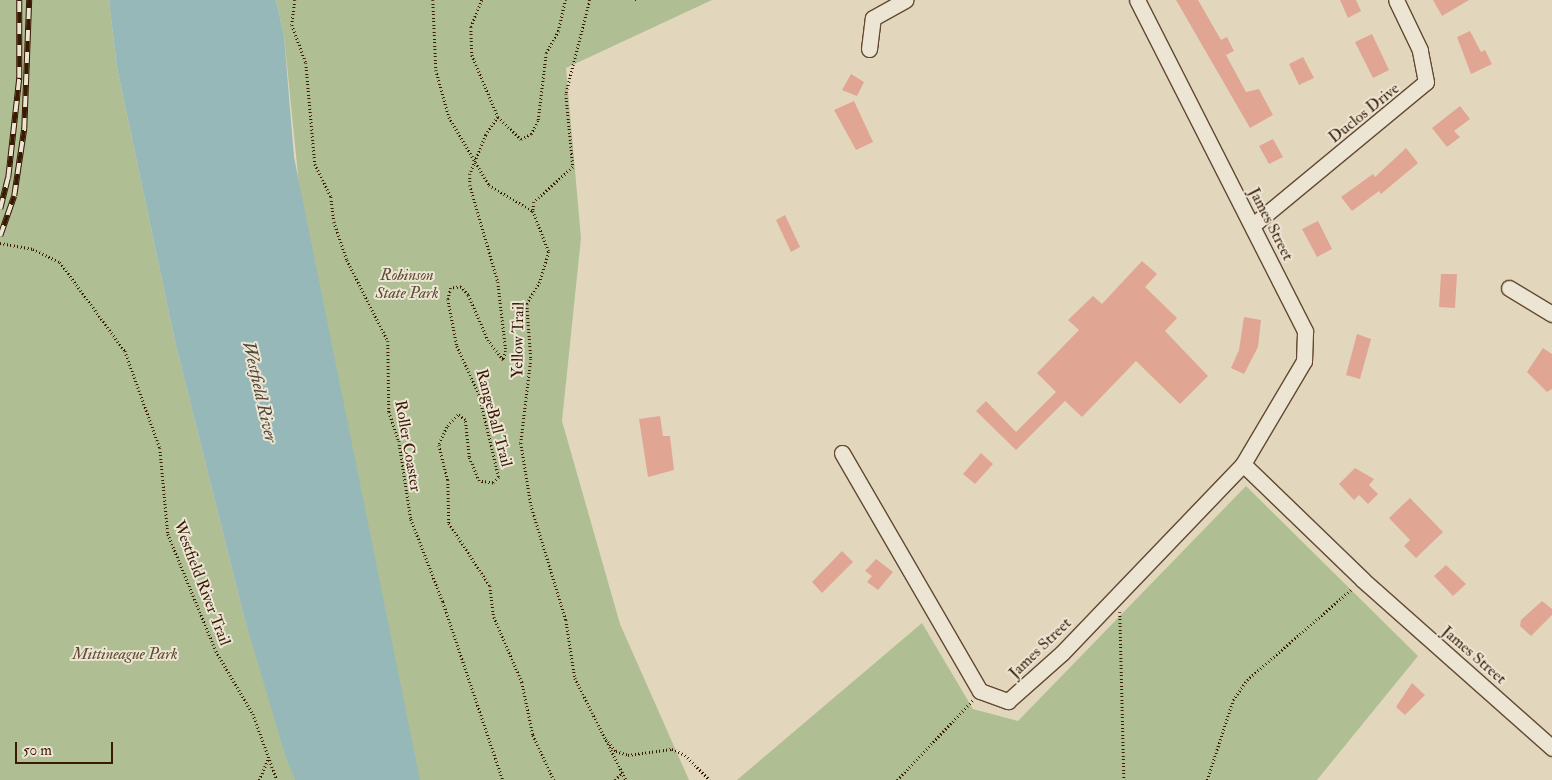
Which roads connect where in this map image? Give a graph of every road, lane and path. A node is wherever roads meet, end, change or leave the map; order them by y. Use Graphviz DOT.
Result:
graph roads {
  1 [pos="295,0"];
  2 [pos="433,0"];
  3 [pos="482,0"];
  4 [pos="565,0"];
  5 [pos="590,0"];
  6 [pos="905,0"];
  7 [pos="1137,0"];
  8 [pos="1396,0"];
  9 [pos="869,49"];
  10 [pos="498,117"];
  11 [pos="474,165"];
  12 [pos="533,211"];
  13 [pos="1253,225"];
  14 [pos="0,243"];
  15 [pos="1509,288"];
  16 [pos="1552,314"];
  17 [pos="842,453"];
  18 [pos="1243,464"];
  19 [pos="1363,580"];
  20 [pos="1120,593"];
  21 [pos="980,691"];
  22 [pos="602,735"];
  23 [pos="1552,748"];
  24 [pos="269,757"];
  25 [pos="622,772"];
  26 [pos="259,780"];
  27 [pos="277,780"];
  28 [pos="503,780"];
  29 [pos="554,780"];
  30 [pos="615,780"];
  31 [pos="626,780"];
  32 [pos="710,780"];
  33 [pos="897,780"];
  34 [pos="1124,780"];
  35 [pos="1207,780"];
  1 -- 28 [label="path, Roller Coaster"];
  2 -- 11 [label="path"];
  3 -- 10 [label="path"];
  4 -- 10 [label="path"];
  5 -- 12 [label="path"];
  6 -- 9 [label="street"];
  7 -- 13 [label="street, James Street"];
  8 -- 13 [label="street, Duclos Drive"];
  10 -- 11 [label="path, RangeBall Trail"];
  11 -- 12 [label="path"];
  11 -- 29 [label="path, RangeBall Trail"];
  12 -- 22 [label="path, Yellow Trail"];
  13 -- 18 [label="street, James Street"];
  14 -- 24 [label="path, Westfield River Trail"];
  15 -- 16 [label="street"];
  17 -- 21 [label="street"];
  18 -- 19 [label="street, James Street"];
  18 -- 20 [label="street, James Street"];
  19 -- 23 [label="street, James Street"];
  19 -- 35 [label="path"];
  20 -- 21 [label="street, James Street"];
  20 -- 34 [label="path"];
  21 -- 33 [label="path"];
  22 -- 25 [label="path, Yellow Trail"];
  22 -- 32 [label="path"];
  24 -- 26 [label="path"];
  24 -- 27 [label="path, Westfield River Trail"];
  25 -- 30 [label="path"];
  25 -- 31 [label="path, Yellow Trail"];
}
